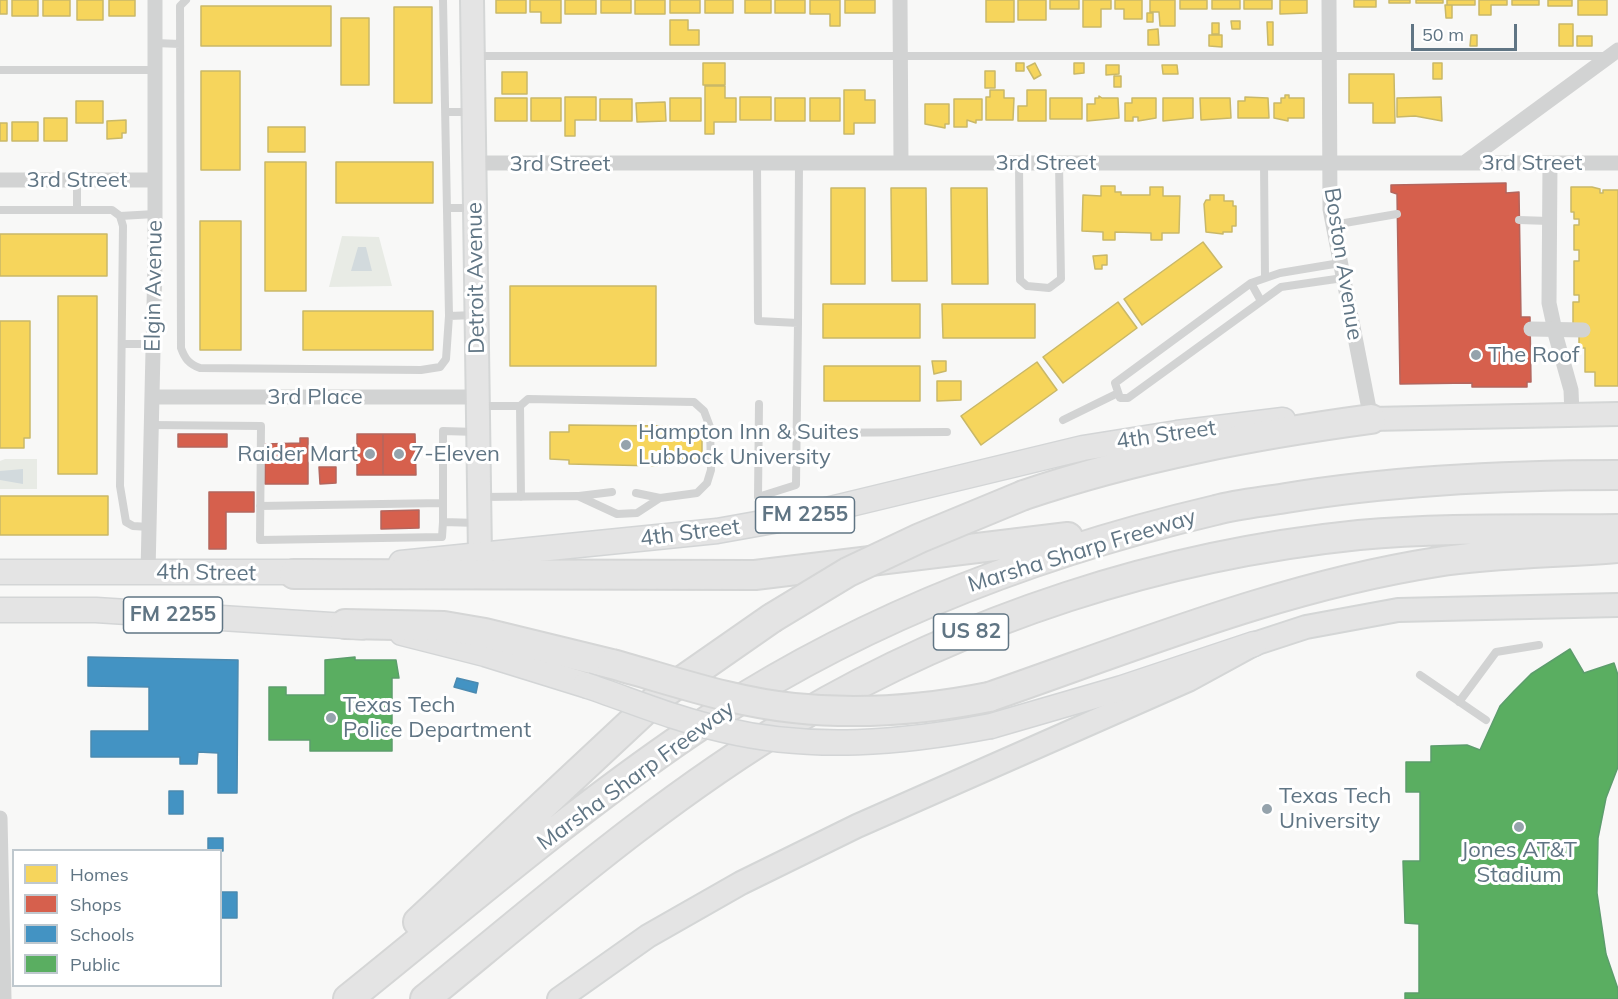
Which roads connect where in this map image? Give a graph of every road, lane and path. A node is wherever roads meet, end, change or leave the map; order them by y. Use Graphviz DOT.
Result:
graph roads {
  1 [pos="155,0"];
  2 [pos="186,0"];
  3 [pos="443,0"];
  4 [pos="472,0"];
  5 [pos="900,0"];
  6 [pos="1329,0"];
  7 [pos="155,43"];
  8 [pos="180,44"];
  9 [pos="1614,53"];
  10 [pos="473,56"];
  11 [pos="900,56"];
  12 [pos="1329,56"];
  13 [pos="0,70"];
  14 [pos="155,70"];
  15 [pos="446,112"];
  16 [pos="473,112"];
  17 [pos="474,163"];
  18 [pos="1264,163"];
  19 [pos="1329,163"];
  20 [pos="1464,163"];
  21 [pos="1550,163"];
  22 [pos="1618,163"];
  23 [pos="757,164"];
  24 [pos="799,164"];
  25 [pos="902,164"];
  26 [pos="1019,164"];
  27 [pos="1059,164"];
  28 [pos="0,180"];
  29 [pos="78,180"];
  30 [pos="155,180"];
  31 [pos="447,208"];
  32 [pos="475,208"];
  33 [pos="0,210"];
  34 [pos="77,210"];
  35 [pos="155,214"];
  36 [pos="1397,214"];
  37 [pos="120,216"];
  38 [pos="1519,220"];
  39 [pos="1549,222"];
  40 [pos="1333,225"];
  41 [pos="1340,262"];
  42 [pos="1265,278"];
  43 [pos="1343,278"];
  44 [pos="1251,282"];
  45 [pos="1262,301"];
  46 [pos="477,315"];
  47 [pos="449,316"];
  48 [pos="798,323"];
  49 [pos="1531,329"];
  50 [pos="1583,330"];
  51 [pos="122,344"];
  52 [pos="153,344"];
  53 [pos="1118,393"];
  54 [pos="152,397"];
  55 [pos="478,402"];
  56 [pos="759,404"];
  57 [pos="520,406"];
  58 [pos="1572,414"];
  59 [pos="1618,414"];
  60 [pos="1371,419"];
  61 [pos="1063,420"];
  62 [pos="151,426"];
  63 [pos="478,432"];
  64 [pos="947,432"];
  65 [pos="797,433"];
  66 [pos="1618,475"];
  67 [pos="612,492"];
  68 [pos="636,493"];
  69 [pos="578,496"];
  70 [pos="479,497"];
  71 [pos="521,497"];
  72 [pos="660,498"];
  73 [pos="442,503"];
  74 [pos="260,507"];
  75 [pos="1217,509"];
  76 [pos="442,522"];
  77 [pos="479,523"];
  78 [pos="149,527"];
  79 [pos="1618,529"];
  80 [pos="1618,548"];
  81 [pos="480,555"];
  82 [pos="0,572"];
  83 [pos="148,572"];
  84 [pos="294,574"];
  85 [pos="1618,605"];
  86 [pos="0,610"];
  87 [pos="345,624"];
  88 [pos="1254,644"];
  89 [pos="1539,645"];
  90 [pos="1420,675"];
  91 [pos="1459,702"];
  92 [pos="1486,720"];
  93 [pos="0,818"];
  94 [pos="4,999"];
  95 [pos="336,999"];
  96 [pos="348,999"];
  97 [pos="425,999"];
  98 [pos="559,999"];
  1 -- 7 [label="street, Elgin Avenue"];
  2 -- 8 [label="lane"];
  3 -- 15 [label="lane"];
  4 -- 10 [label="main road, Detroit Avenue"];
  5 -- 11 [label="street"];
  6 -- 12 [label="street, Boston Avenue"];
  7 -- 8 [label="lane"];
  7 -- 14 [label="street, Elgin Avenue"];
  8 -- 47 [label="lane"];
  9 -- 12 [label="lane"];
  9 -- 20 [label="street"];
  10 -- 11 [label="lane"];
  10 -- 16 [label="main road, Detroit Avenue"];
  11 -- 12 [label="lane"];
  11 -- 25 [label="street"];
  12 -- 19 [label="street, Boston Avenue"];
  13 -- 14 [label="lane"];
  14 -- 30 [label="street, Elgin Avenue"];
  15 -- 16 [label="lane"];
  15 -- 31 [label="lane"];
  16 -- 17 [label="main road, Detroit Avenue"];
  17 -- 23 [label="street, 3rd Street"];
  17 -- 32 [label="main road, Detroit Avenue"];
  18 -- 19 [label="street, 3rd Street"];
  18 -- 27 [label="street, 3rd Street"];
  18 -- 42 [label="lane"];
  19 -- 20 [label="street, 3rd Street"];
  19 -- 40 [label="street, Boston Avenue"];
  20 -- 21 [label="street, 3rd Street"];
  21 -- 22 [label="street, 3rd Street"];
  21 -- 39 [label="street"];
  23 -- 24 [label="street, 3rd Street"];
  23 -- 48 [label="lane"];
  24 -- 25 [label="street, 3rd Street"];
  24 -- 48 [label="lane"];
  25 -- 26 [label="street, 3rd Street"];
  26 -- 27 [label="street, 3rd Street"];
  26 -- 27 [label="lane"];
  28 -- 29 [label="street, 3rd Street"];
  29 -- 30 [label="street, 3rd Street"];
  29 -- 34 [label="lane"];
  30 -- 35 [label="street, Elgin Avenue"];
  31 -- 32 [label="lane"];
  31 -- 47 [label="lane"];
  32 -- 46 [label="main road, Detroit Avenue"];
  33 -- 34 [label="lane"];
  34 -- 37 [label="lane"];
  35 -- 37 [label="lane"];
  35 -- 52 [label="street, Elgin Avenue"];
  36 -- 40 [label="lane"];
  37 -- 51 [label="lane"];
  38 -- 39 [label="lane"];
  39 -- 58 [label="street"];
  40 -- 41 [label="street, Boston Avenue"];
  41 -- 42 [label="lane"];
  41 -- 43 [label="street, Boston Avenue"];
  42 -- 44 [label="lane"];
  43 -- 45 [label="lane"];
  43 -- 60 [label="street, Boston Avenue"];
  44 -- 45 [label="lane"];
  44 -- 53 [label="lane"];
  45 -- 53 [label="lane"];
  46 -- 47 [label="lane"];
  46 -- 55 [label="main road, Detroit Avenue"];
  48 -- 65 [label="lane"];
  49 -- 50 [label="street, bridge"];
  51 -- 52 [label="lane"];
  51 -- 78 [label="lane"];
  52 -- 54 [label="street, Elgin Avenue"];
  53 -- 61 [label="lane"];
  54 -- 55 [label="street, 3rd Place"];
  54 -- 62 [label="street, Elgin Avenue"];
  55 -- 57 [label="lane"];
  55 -- 63 [label="main road, Detroit Avenue"];
  56 -- 65 [label="lane"];
  57 -- 71 [label="lane"];
  57 -- 72 [label="lane"];
  58 -- 59 [label="main road"];
  58 -- 60 [label="main road"];
  60 -- 81 [label="main road, 4th Street / FM 2255"];
  60 -- 95 [label="highway, bridge"];
  62 -- 74 [label="lane"];
  62 -- 78 [label="street, Elgin Avenue"];
  63 -- 70 [label="main road, Detroit Avenue"];
  63 -- 73 [label="lane"];
  64 -- 65 [label="lane"];
  66 -- 75 [label="highway, Marsha Sharp Freeway / US 82"];
  67 -- 69 [label="lane"];
  68 -- 72 [label="lane"];
  69 -- 71 [label="lane"];
  69 -- 72 [label="lane"];
  70 -- 71 [label="lane"];
  70 -- 77 [label="main road, Detroit Avenue"];
  73 -- 74 [label="lane"];
  73 -- 76 [label="lane"];
  74 -- 76 [label="lane"];
  75 -- 84 [label="highway"];
  75 -- 96 [label="highway, Marsha Sharp Freeway / US 82"];
  76 -- 77 [label="lane"];
  77 -- 81 [label="main road, Detroit Avenue"];
  78 -- 83 [label="street, Elgin Avenue"];
  79 -- 97 [label="highway, Marsha Sharp Freeway / US 82"];
  80 -- 87 [label="highway, bridge"];
  81 -- 84 [label="main road, 4th Street / FM 2255"];
  82 -- 83 [label="main road, 4th Street / FM 2255"];
  83 -- 84 [label="main road, 4th Street / FM 2255"];
  85 -- 88 [label="main road"];
  86 -- 87 [label="main road, 4th Street / FM 2255"];
  87 -- 88 [label="main road, FM 2255, bridge"];
  88 -- 98 [label="main road"];
  89 -- 91 [label="lane"];
  90 -- 91 [label="lane"];
  91 -- 92 [label="lane"];
  93 -- 94 [label="street"];
}
